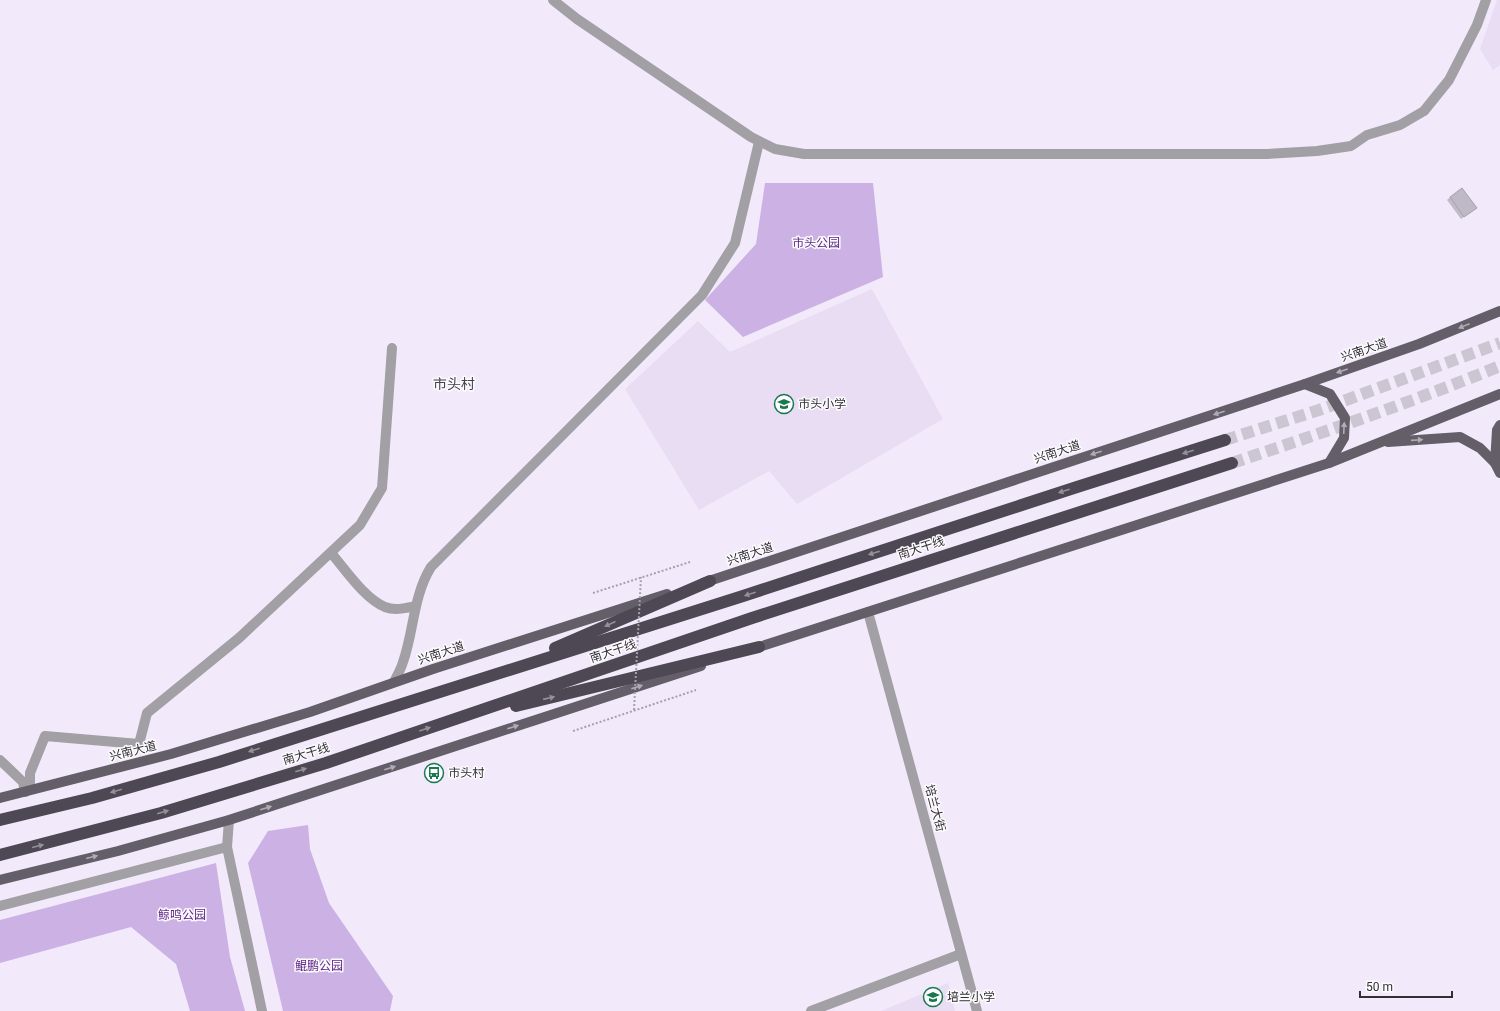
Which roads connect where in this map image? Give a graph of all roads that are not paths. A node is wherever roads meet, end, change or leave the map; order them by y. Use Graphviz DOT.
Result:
graph roads {
  1 [pos="554,0"];
  2 [pos="1486,0"];
  3 [pos="759,142"];
  4 [pos="1500,311"];
  5 [pos="392,348"];
  6 [pos="1305,384"];
  7 [pos="1500,394"];
  8 [pos="1500,425"];
  9 [pos="1225,440"];
  10 [pos="1378,443"];
  11 [pos="1329,462"];
  12 [pos="1232,463"];
  13 [pos="1495,463"];
  14 [pos="1500,473"];
  15 [pos="331,553"];
  16 [pos="710,581"];
  17 [pos="416,606"];
  18 [pos="868,612"];
  19 [pos="759,648"];
  20 [pos="498,673"];
  21 [pos="394,682"];
  22 [pos="443,723"];
  23 [pos="0,760"];
  24 [pos="25,792"];
  25 [pos="0,798"];
  26 [pos="0,820"];
  27 [pos="229,820"];
  28 [pos="227,847"];
  29 [pos="0,855"];
  30 [pos="0,880"];
  31 [pos="0,906"];
  32 [pos="961,954"];
  33 [pos="262,1011"];
  34 [pos="811,1011"];
  35 [pos="977,1011"];
  1 -- 3 [label="street"];
  2 -- 3 [label="street"];
  3 -- 17 [label="street"];
  4 -- 6 [label="main road, 兴南大道, one-way"];
  5 -- 15 [label="street"];
  11 -- 6 [label="main road, one-way"];
  6 -- 16 [label="main road, 兴南大道, one-way"];
  7 -- 10 [label="main road"];
  8 -- 13 [label="main road"];
  9 -- 20 [label="highway, 南大干线, one-way"];
  10 -- 11 [label="main road"];
  10 -- 13 [label="main road, one-way"];
  11 -- 18 [label="main road"];
  12 -- 22 [label="highway, 南大干线"];
  13 -- 14 [label="main road"];
  15 -- 17 [label="street"];
  15 -- 24 [label="street"];
  16 -- 20 [label="highway, one-way"];
  16 -- 21 [label="main road, 兴南大道"];
  17 -- 21 [label="street"];
  18 -- 19 [label="main road"];
  18 -- 32 [label="street, 培兰大街"];
  22 -- 19 [label="highway, one-way"];
  27 -- 19 [label="main road, one-way"];
  20 -- 26 [label="highway, 南大干线, one-way"];
  21 -- 24 [label="main road, 兴南大道"];
  29 -- 22 [label="highway, 南大干线, one-way"];
  23 -- 24 [label="street"];
  24 -- 25 [label="main road, 兴南大道"];
  27 -- 28 [label="street"];
  30 -- 27 [label="main road, one-way"];
  28 -- 31 [label="street"];
  28 -- 33 [label="street"];
  32 -- 34 [label="street"];
  32 -- 35 [label="street, 培兰大街"];
}
